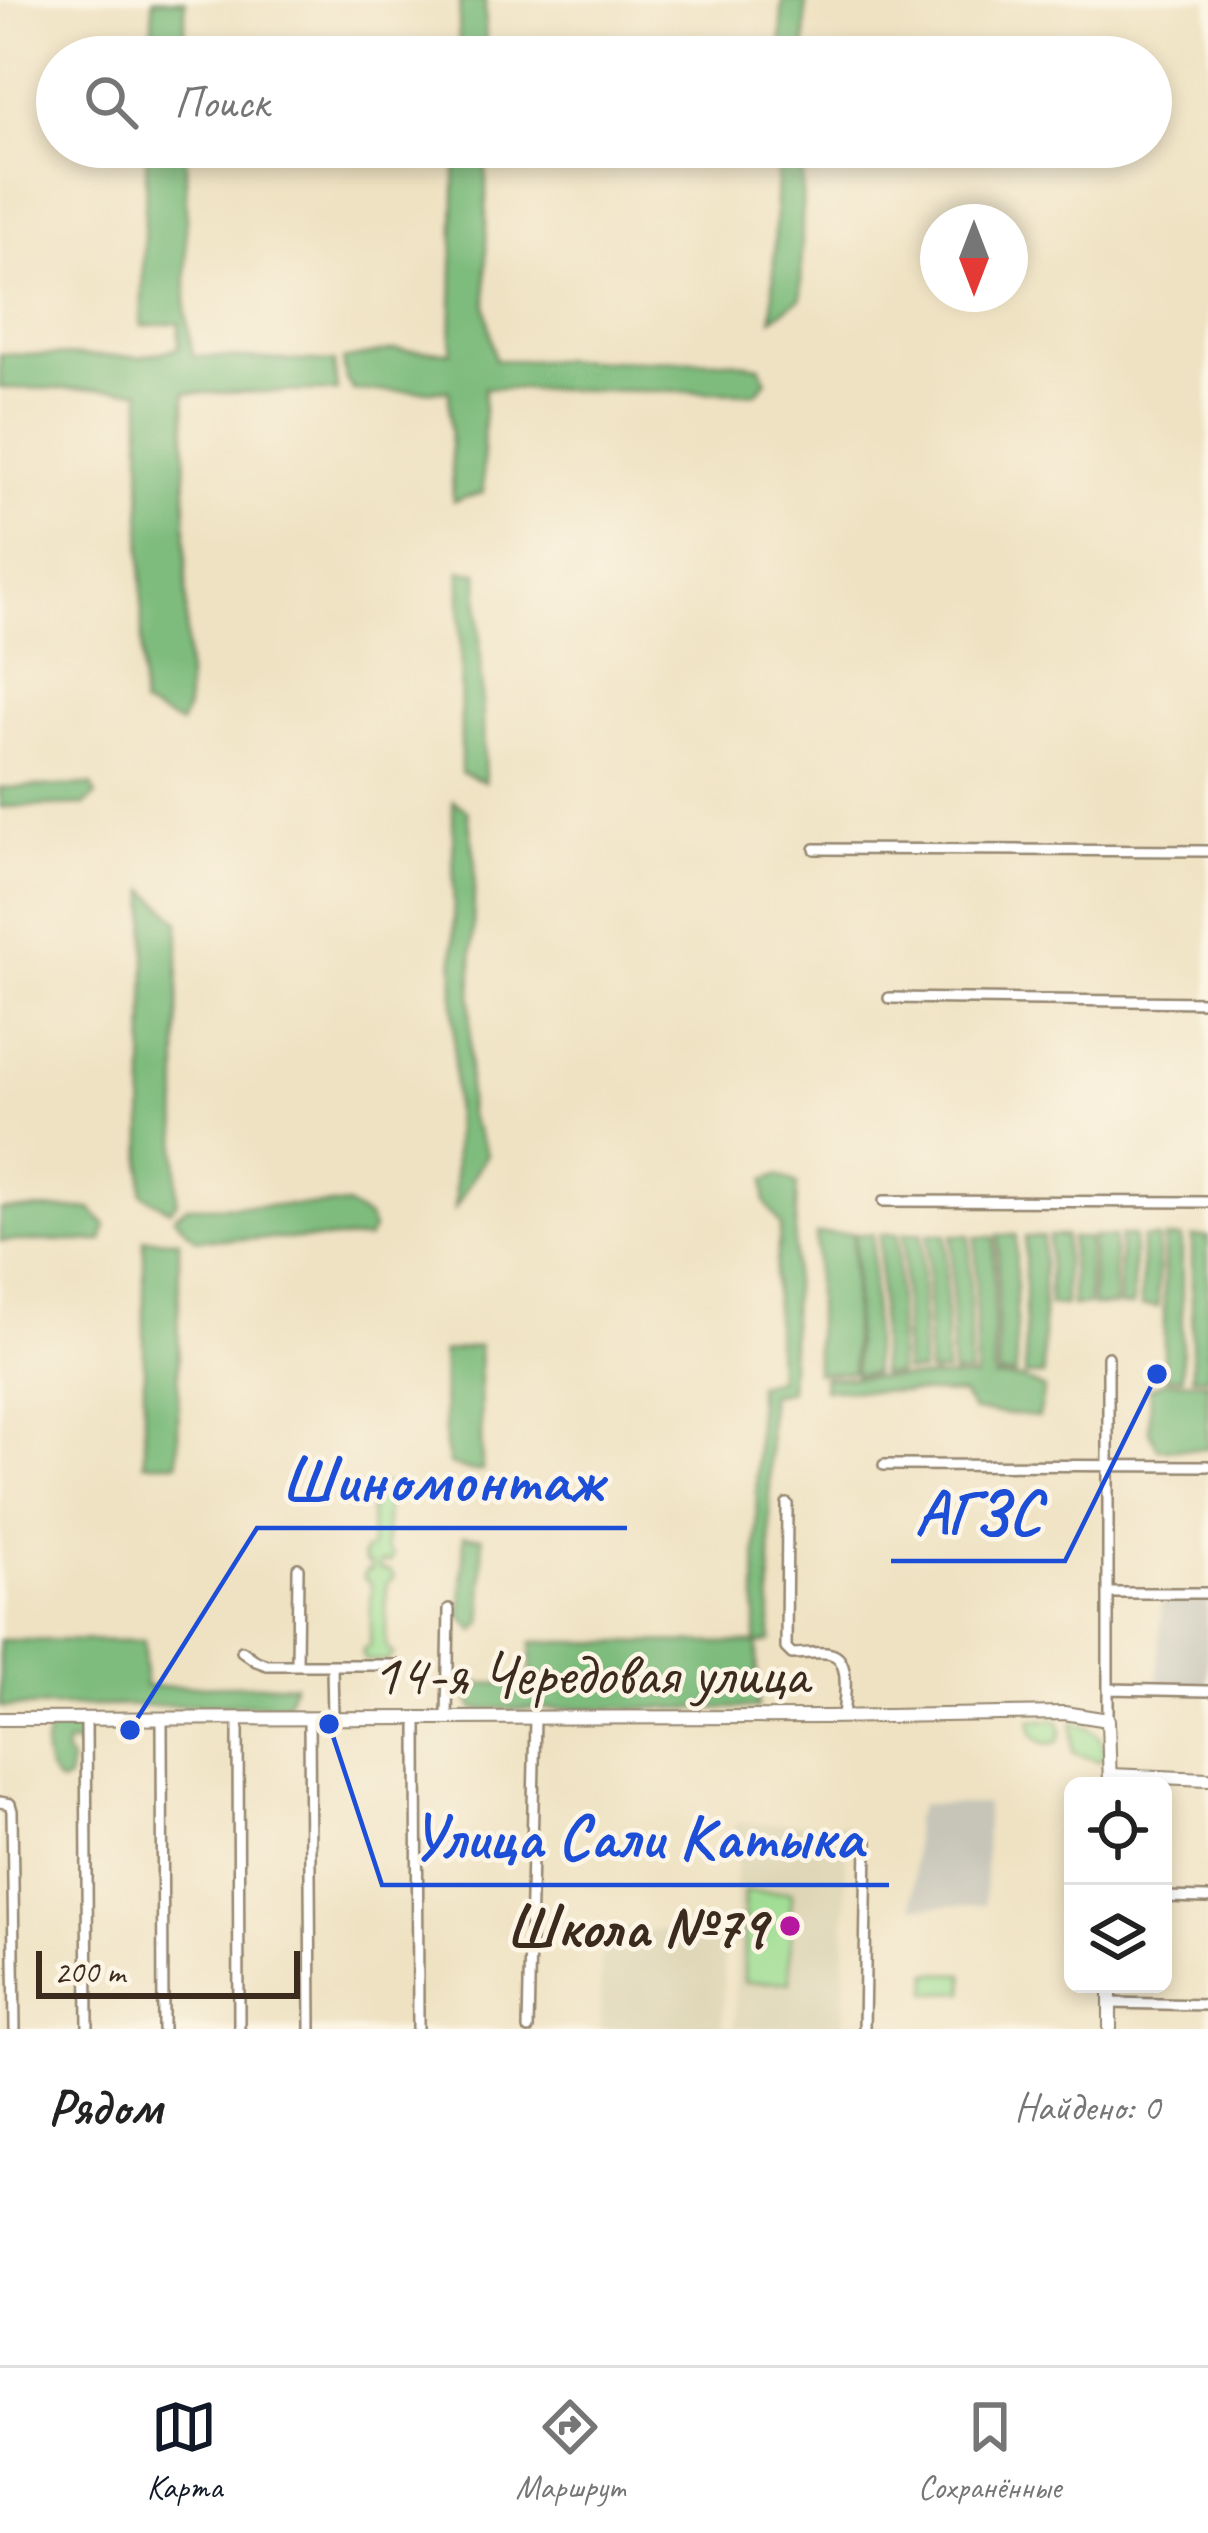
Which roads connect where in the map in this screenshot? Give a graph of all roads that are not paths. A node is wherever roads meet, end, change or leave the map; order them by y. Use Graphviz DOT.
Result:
graph roads {
  1 [pos="815,849"];
  2 [pos="1208,851"];
  3 [pos="889,998"];
  4 [pos="1208,1002"];
  5 [pos="884,1201"];
  6 [pos="1208,1202"];
  7 [pos="1108,1357"];
  8 [pos="884,1465"];
  9 [pos="1107,1466"];
  10 [pos="1208,1466"];
  11 [pos="787,1504"];
  12 [pos="298,1568"];
  13 [pos="1108,1593"];
  14 [pos="1208,1593"];
  15 [pos="448,1609"];
  16 [pos="242,1651"];
  17 [pos="297,1665"];
  18 [pos="332,1665"];
  19 [pos="398,1665"];
  20 [pos="1108,1689"];
  21 [pos="1208,1691"];
  22 [pos="844,1717"];
  23 [pos="86,1718"];
  24 [pos="162,1718"];
  25 [pos="238,1718"];
  26 [pos="309,1718"];
  27 [pos="333,1718"];
  28 [pos="417,1718"];
  29 [pos="447,1718"];
  30 [pos="535,1718"];
  31 [pos="0,1719"];
  32 [pos="1108,1720"];
  33 [pos="1110,1777"];
  34 [pos="1208,1779"];
  35 [pos="1172,1780"];
  36 [pos="5,1803"];
  37 [pos="867,1841"];
  38 [pos="1172,1897"];
  39 [pos="1208,1898"];
  40 [pos="1110,1993"];
  41 [pos="1110,2002"];
  42 [pos="1208,2005"];
  43 [pos="15,2029"];
  44 [pos="88,2029"];
  45 [pos="163,2029"];
  46 [pos="238,2029"];
  47 [pos="311,2029"];
  48 [pos="418,2029"];
  49 [pos="527,2029"];
  50 [pos="864,2029"];
  51 [pos="1110,2029"];
  1 -- 2 [label="street"];
  3 -- 4 [label="street"];
  5 -- 6 [label="street"];
  7 -- 9 [label="street"];
  8 -- 9 [label="street"];
  9 -- 10 [label="street"];
  9 -- 13 [label="street"];
  11 -- 22 [label="street"];
  12 -- 17 [label="street"];
  13 -- 14 [label="street"];
  13 -- 20 [label="street"];
  15 -- 29 [label="street"];
  16 -- 17 [label="street"];
  17 -- 18 [label="street"];
  18 -- 19 [label="street"];
  18 -- 27 [label="street"];
  20 -- 21 [label="street"];
  20 -- 32 [label="street"];
  22 -- 30 [label="main road, 14-я Чередовая улица"];
  22 -- 32 [label="main road, 14-я Чередовая улица"];
  23 -- 24 [label="main road, 14-я Чередовая улица"];
  23 -- 31 [label="main road, 14-я Чередовая улица"];
  23 -- 44 [label="street"];
  24 -- 25 [label="main road, 14-я Чередовая улица"];
  24 -- 45 [label="street"];
  25 -- 26 [label="main road, 14-я Чередовая улица"];
  25 -- 46 [label="street"];
  26 -- 27 [label="main road, 14-я Чередовая улица"];
  26 -- 47 [label="street"];
  27 -- 28 [label="main road, 14-я Чередовая улица"];
  28 -- 29 [label="main road, 14-я Чередовая улица"];
  28 -- 48 [label="street"];
  29 -- 30 [label="main road, 14-я Чередовая улица"];
  30 -- 49 [label="street"];
  32 -- 33 [label="main road"];
  34 -- 35 [label="main road"];
  36 -- 43 [label="street"];
  37 -- 50 [label="street"];
  38 -- 39 [label="street"];
  40 -- 41 [label="main road"];
  41 -- 42 [label="street"];
  41 -- 51 [label="main road"];
}
